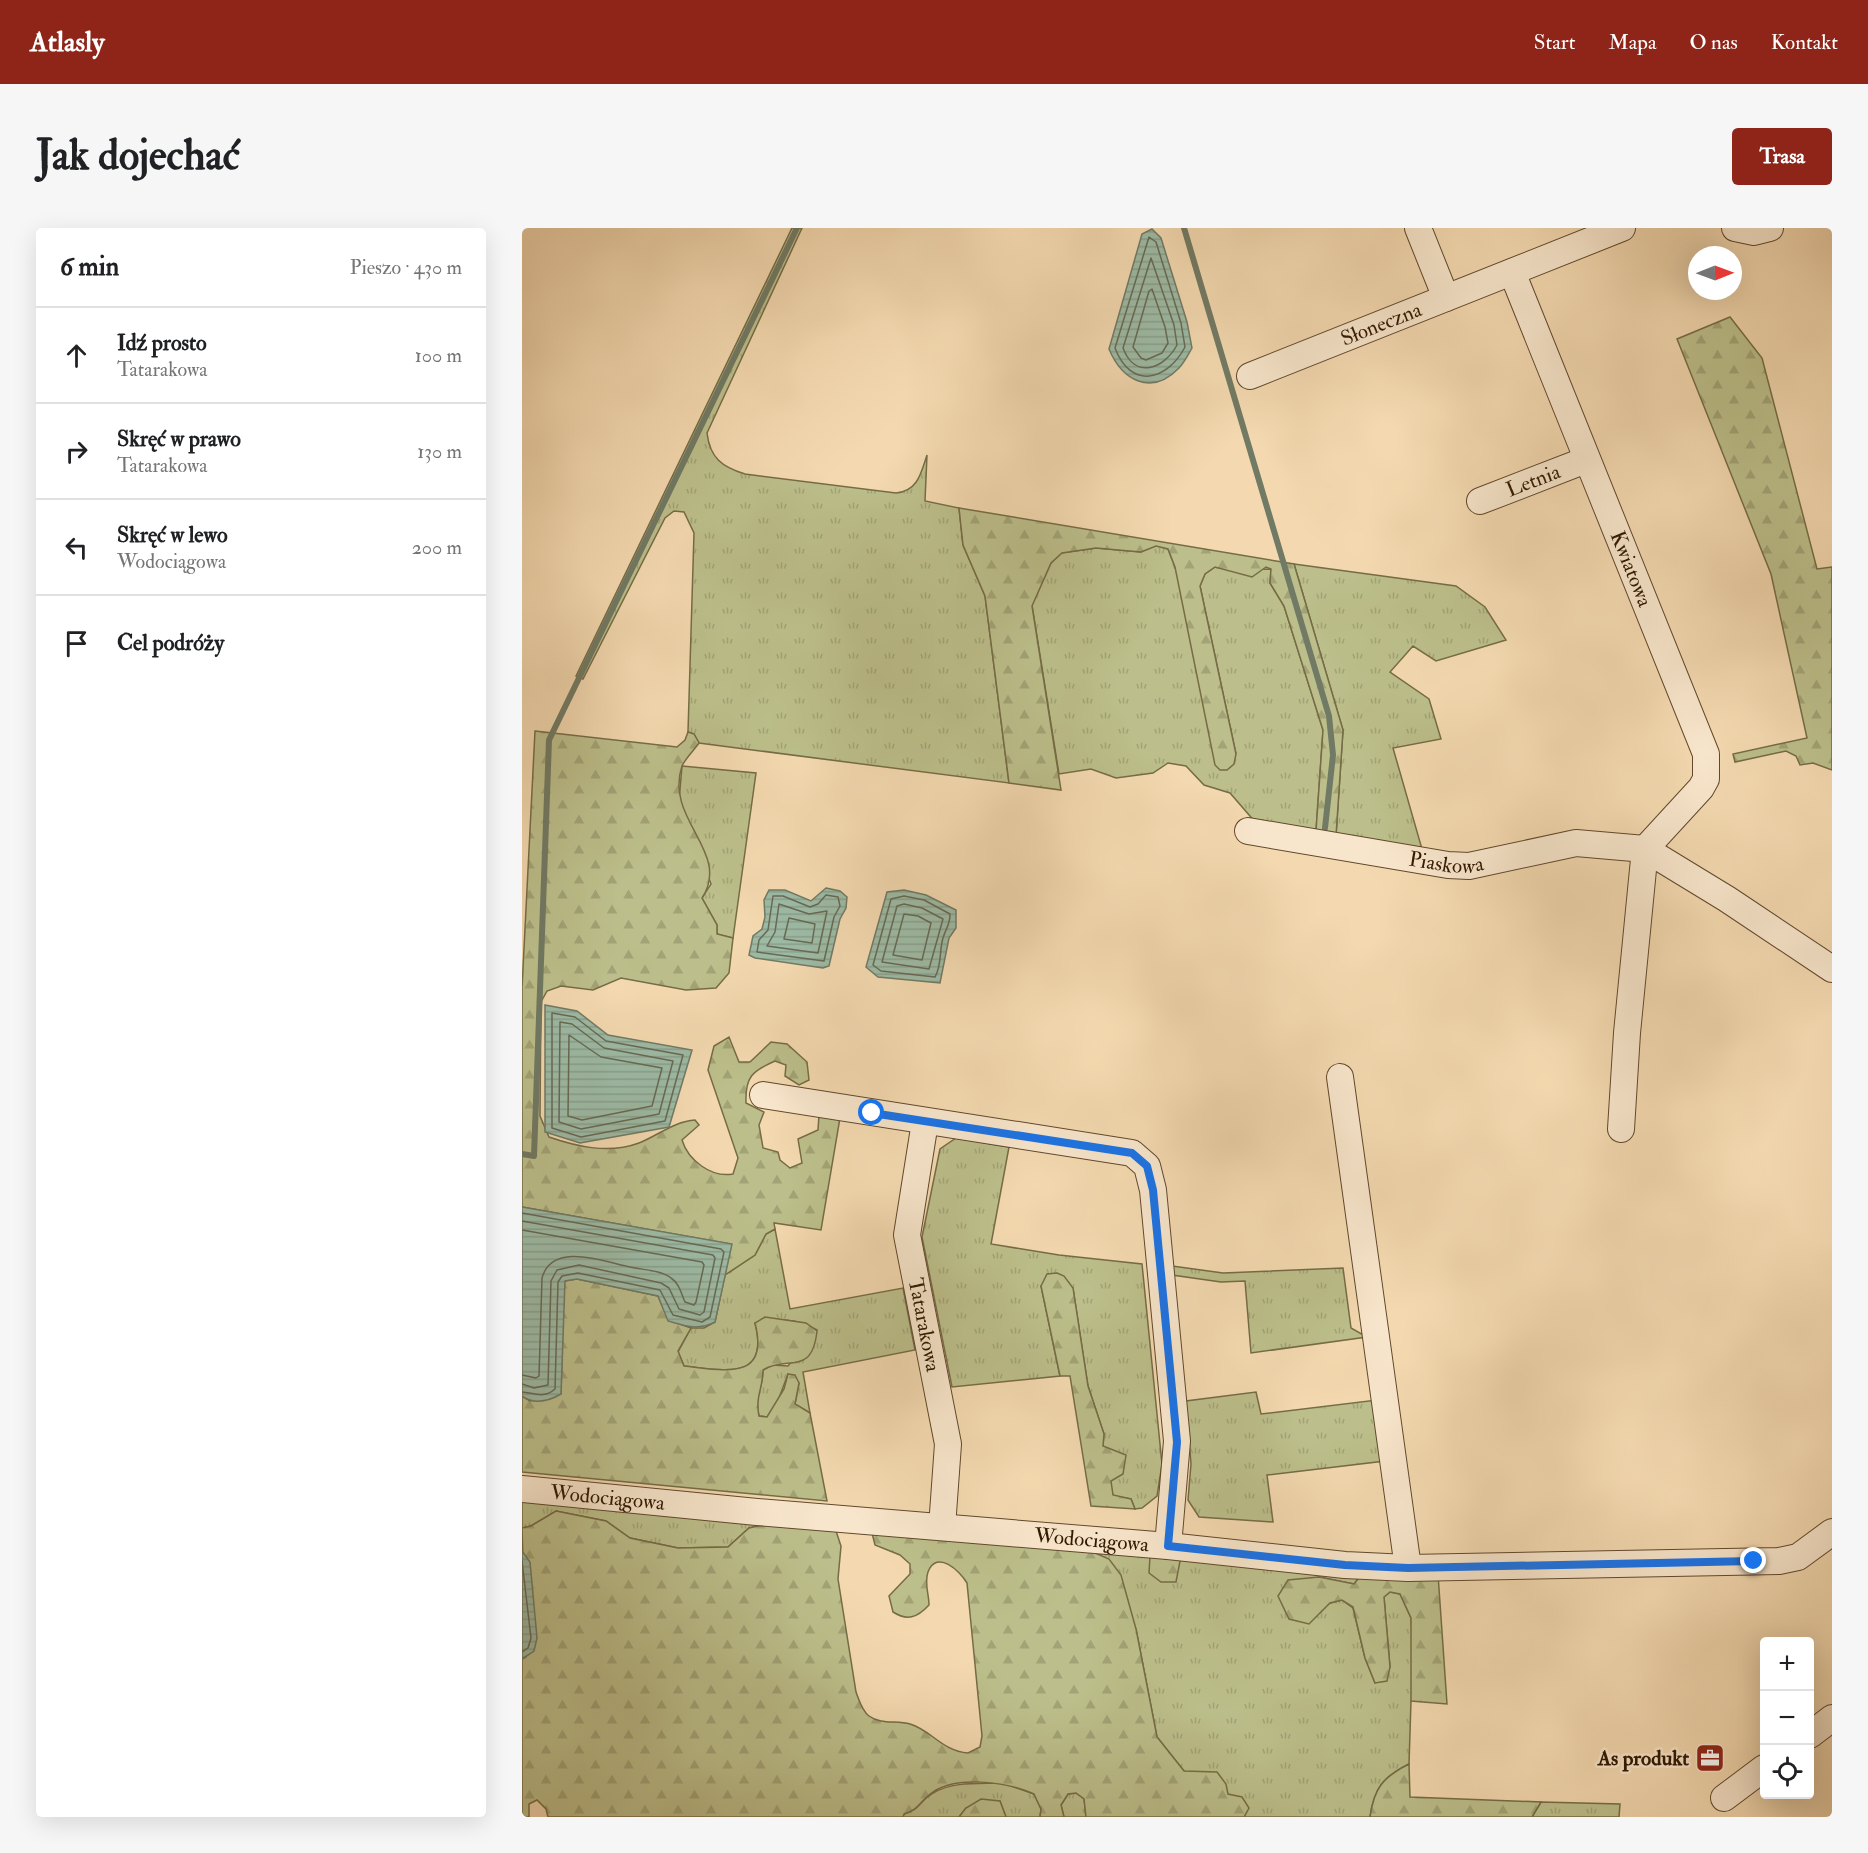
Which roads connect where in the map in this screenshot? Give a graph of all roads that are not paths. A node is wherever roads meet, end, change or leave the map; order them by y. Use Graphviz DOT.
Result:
graph roads {
  1 [pos="1418,228"];
  2 [pos="1622,228"];
  3 [pos="1735,228"];
  4 [pos="1770,228"];
  5 [pos="1512,272"];
  6 [pos="1446,298"];
  7 [pos="1250,375"];
  8 [pos="1586,460"];
  9 [pos="1480,501"];
  10 [pos="1248,831"];
  11 [pos="1645,849"];
  12 [pos="1832,969"];
  13 [pos="1340,1077"];
  14 [pos="763,1095"];
  15 [pos="925,1122"];
  16 [pos="1621,1129"];
  17 [pos="522,1489"];
  18 [pos="942,1527"];
  19 [pos="1832,1532"];
  20 [pos="1168,1546"];
  21 [pos="1408,1568"];
  22 [pos="1832,1718"];
  23 [pos="1814,1731"];
  24 [pos="1760,1771"];
  25 [pos="1724,1798"];
  1 -- 6 [label="street"];
  2 -- 5 [label="street, Słoneczna"];
  3 -- 4 [label="street"];
  5 -- 6 [label="street, Słoneczna"];
  5 -- 8 [label="street, Kwiatowa"];
  6 -- 7 [label="street, Słoneczna"];
  8 -- 9 [label="street, Letnia"];
  8 -- 11 [label="street, Kwiatowa"];
  10 -- 11 [label="street, Piaskowa"];
  11 -- 12 [label="street, Piaskowa"];
  11 -- 16 [label="street"];
  13 -- 21 [label="street"];
  14 -- 15 [label="street"];
  15 -- 18 [label="street, Tatarakowa"];
  15 -- 20 [label="street"];
  17 -- 18 [label="street, Wodociągowa"];
  18 -- 20 [label="street, Wodociągowa"];
  19 -- 21 [label="street, Wodociągowa"];
  20 -- 21 [label="street, Wodociągowa"];
  22 -- 23 [label="street"];
  24 -- 25 [label="street"];
}
